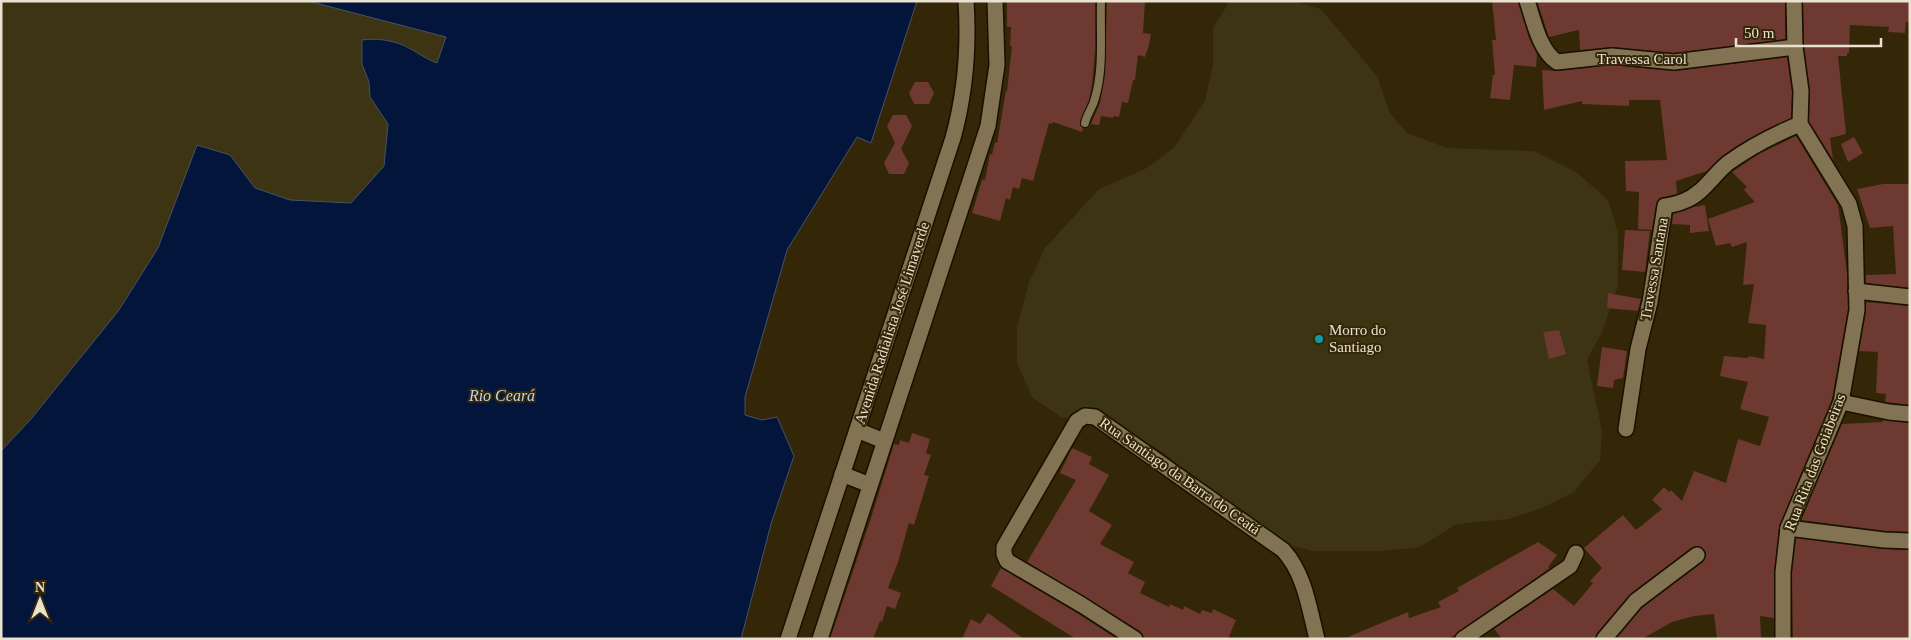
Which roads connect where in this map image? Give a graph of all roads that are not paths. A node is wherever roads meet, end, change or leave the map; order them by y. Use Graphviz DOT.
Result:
graph roads {
  1 [pos="966,1"];
  2 [pos="995,1"];
  3 [pos="1101,1"];
  4 [pos="1527,1"];
  5 [pos="1794,1"];
  6 [pos="1795,47"];
  7 [pos="1085,123"];
  8 [pos="1800,124"];
  9 [pos="1856,291"];
  10 [pos="1910,297"];
  11 [pos="1841,402"];
  12 [pos="1910,414"];
  13 [pos="857,430"];
  14 [pos="1626,430"];
  15 [pos="884,441"];
  16 [pos="842,474"];
  17 [pos="870,485"];
  18 [pos="1788,528"];
  19 [pos="1910,541"];
  20 [pos="1576,553"];
  21 [pos="1697,555"];
  22 [pos="788,639"];
  23 [pos="820,639"];
  24 [pos="1135,639"];
  25 [pos="1317,639"];
  26 [pos="1463,639"];
  27 [pos="1604,639"];
  28 [pos="1784,639"];
  1 -- 13 [label="street, Avenida Radialista José Limaverde"];
  2 -- 15 [label="street, Avenida Radialista José Limaverde"];
  3 -- 7 [label="lane"];
  4 -- 6 [label="street, Travessa Carol"];
  5 -- 6 [label="street"];
  6 -- 8 [label="street"];
  8 -- 9 [label="street, Rua Rita das Goiabeiras"];
  8 -- 14 [label="street, Travessa Santana"];
  9 -- 10 [label="street"];
  9 -- 11 [label="street, Rua Rita das Goiabeiras"];
  11 -- 12 [label="street"];
  11 -- 18 [label="street, Rua Rita das Goiabeiras"];
  13 -- 15 [label="street"];
  13 -- 16 [label="street, Avenida Radialista José Limaverde"];
  15 -- 17 [label="street, Avenida Radialista José Limaverde"];
  16 -- 17 [label="street"];
  16 -- 22 [label="street, Avenida Radialista José Limaverde"];
  17 -- 23 [label="street, Avenida Radialista José Limaverde"];
  18 -- 19 [label="street"];
  18 -- 28 [label="street, Rua Rita das Goiabeiras"];
  20 -- 26 [label="street"];
  21 -- 27 [label="street"];
  24 -- 25 [label="street, Rua Santiago da Barra do Ceatá"];
}
